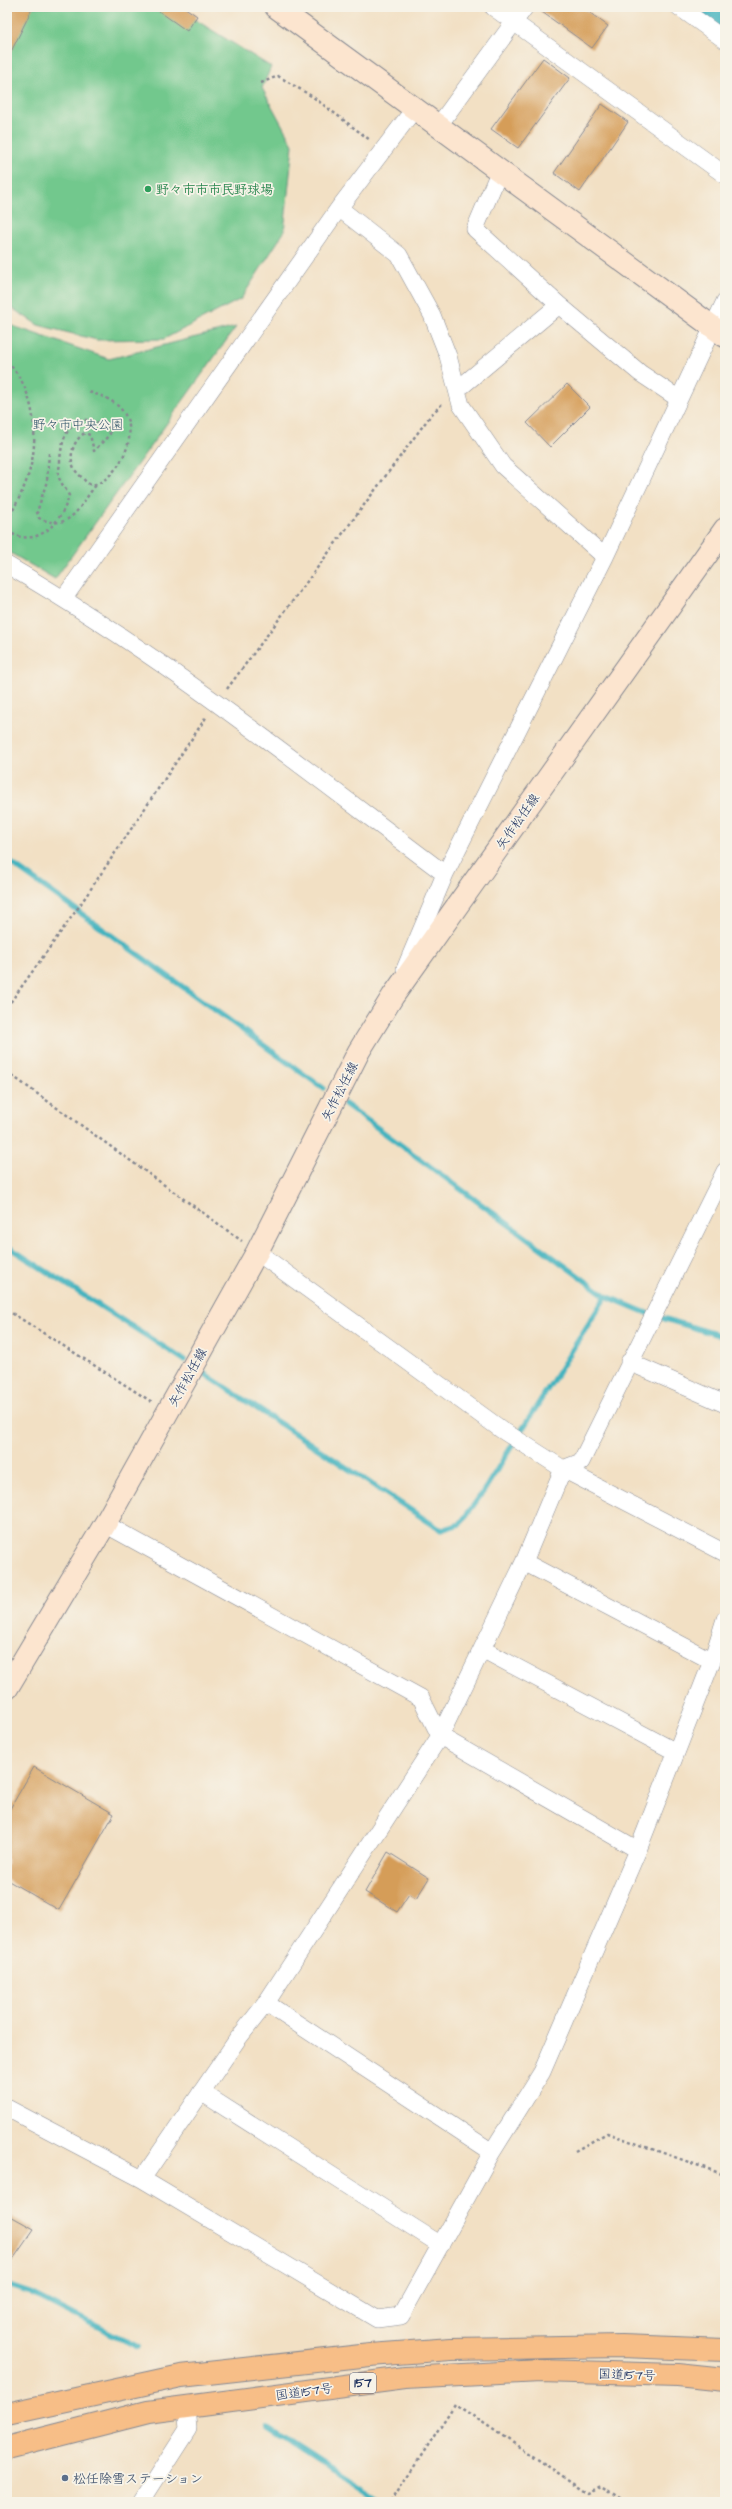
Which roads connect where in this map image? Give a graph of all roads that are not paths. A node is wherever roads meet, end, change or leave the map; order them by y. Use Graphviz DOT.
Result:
graph roads {
  1 [pos="276,7"];
  2 [pos="493,7"];
  3 [pos="525,7"];
  4 [pos="679,7"];
  5 [pos="514,23"];
  6 [pos="725,40"];
  7 [pos="415,108"];
  8 [pos="439,125"];
  9 [pos="500,170"];
  10 [pos="725,175"];
  11 [pos="339,208"];
  12 [pos="725,301"];
  13 [pos="559,305"];
  14 [pos="719,332"];
  15 [pos="457,390"];
  16 [pos="679,399"];
  17 [pos="725,529"];
  18 [pos="605,557"];
  19 [pos="7,564"];
  20 [pos="64,598"];
  21 [pos="445,874"];
  22 [pos="393,996"];
  23 [pos="725,1172"];
  24 [pos="257,1252"];
  25 [pos="629,1362"];
  26 [pos="725,1404"];
  27 [pos="563,1469"];
  28 [pos="105,1524"];
  29 [pos="725,1553"];
  30 [pos="524,1562"];
  31 [pos="725,1619"];
  32 [pos="482,1649"];
  33 [pos="712,1661"];
  34 [pos="7,1688"];
  35 [pos="440,1736"];
  36 [pos="676,1752"];
  37 [pos="638,1850"];
  38 [pos="266,2003"];
  39 [pos="201,2092"];
  40 [pos="7,2108"];
  41 [pos="492,2152"];
  42 [pos="142,2179"];
  43 [pos="441,2245"];
  44 [pos="725,2350"];
  45 [pos="725,2380"];
  46 [pos="186,2407"];
  47 [pos="7,2414"];
  48 [pos="7,2448"];
  49 [pos="141,2502"];
  1 -- 7 [label="main road"];
  2 -- 5 [label="street"];
  3 -- 5 [label="street"];
  4 -- 6 [label="street"];
  5 -- 8 [label="street"];
  5 -- 10 [label="street"];
  7 -- 8 [label="main road"];
  7 -- 11 [label="street"];
  8 -- 9 [label="main road"];
  9 -- 13 [label="street"];
  9 -- 14 [label="main road"];
  11 -- 15 [label="street"];
  11 -- 20 [label="street"];
  12 -- 14 [label="street"];
  13 -- 15 [label="street"];
  13 -- 16 [label="street"];
  14 -- 16 [label="street"];
  15 -- 18 [label="street"];
  16 -- 18 [label="street"];
  17 -- 22 [label="main road, 矢作松任線"];
  18 -- 21 [label="street"];
  19 -- 20 [label="street"];
  20 -- 21 [label="street"];
  21 -- 22 [label="street"];
  22 -- 24 [label="main road, 矢作松任線"];
  23 -- 25 [label="street"];
  24 -- 27 [label="street"];
  24 -- 28 [label="main road, 矢作松任線"];
  25 -- 26 [label="street"];
  25 -- 27 [label="street"];
  27 -- 29 [label="street"];
  27 -- 30 [label="street"];
  28 -- 34 [label="main road, 矢作松任線"];
  28 -- 35 [label="street"];
  30 -- 32 [label="street"];
  30 -- 33 [label="street"];
  31 -- 33 [label="street"];
  32 -- 35 [label="street"];
  32 -- 36 [label="street"];
  33 -- 36 [label="street"];
  35 -- 37 [label="street"];
  35 -- 38 [label="street"];
  36 -- 37 [label="street"];
  37 -- 41 [label="street"];
  38 -- 39 [label="street"];
  38 -- 41 [label="street"];
  39 -- 42 [label="street"];
  39 -- 43 [label="street"];
  40 -- 42 [label="street"];
  41 -- 43 [label="street"];
  42 -- 43 [label="street"];
  44 -- 47 [label="highway, 国道157号 / 157"];
  45 -- 46 [label="highway, 国道157号 / 157"];
  46 -- 48 [label="highway, 国道157号 / 157"];
  46 -- 49 [label="street"];
}
